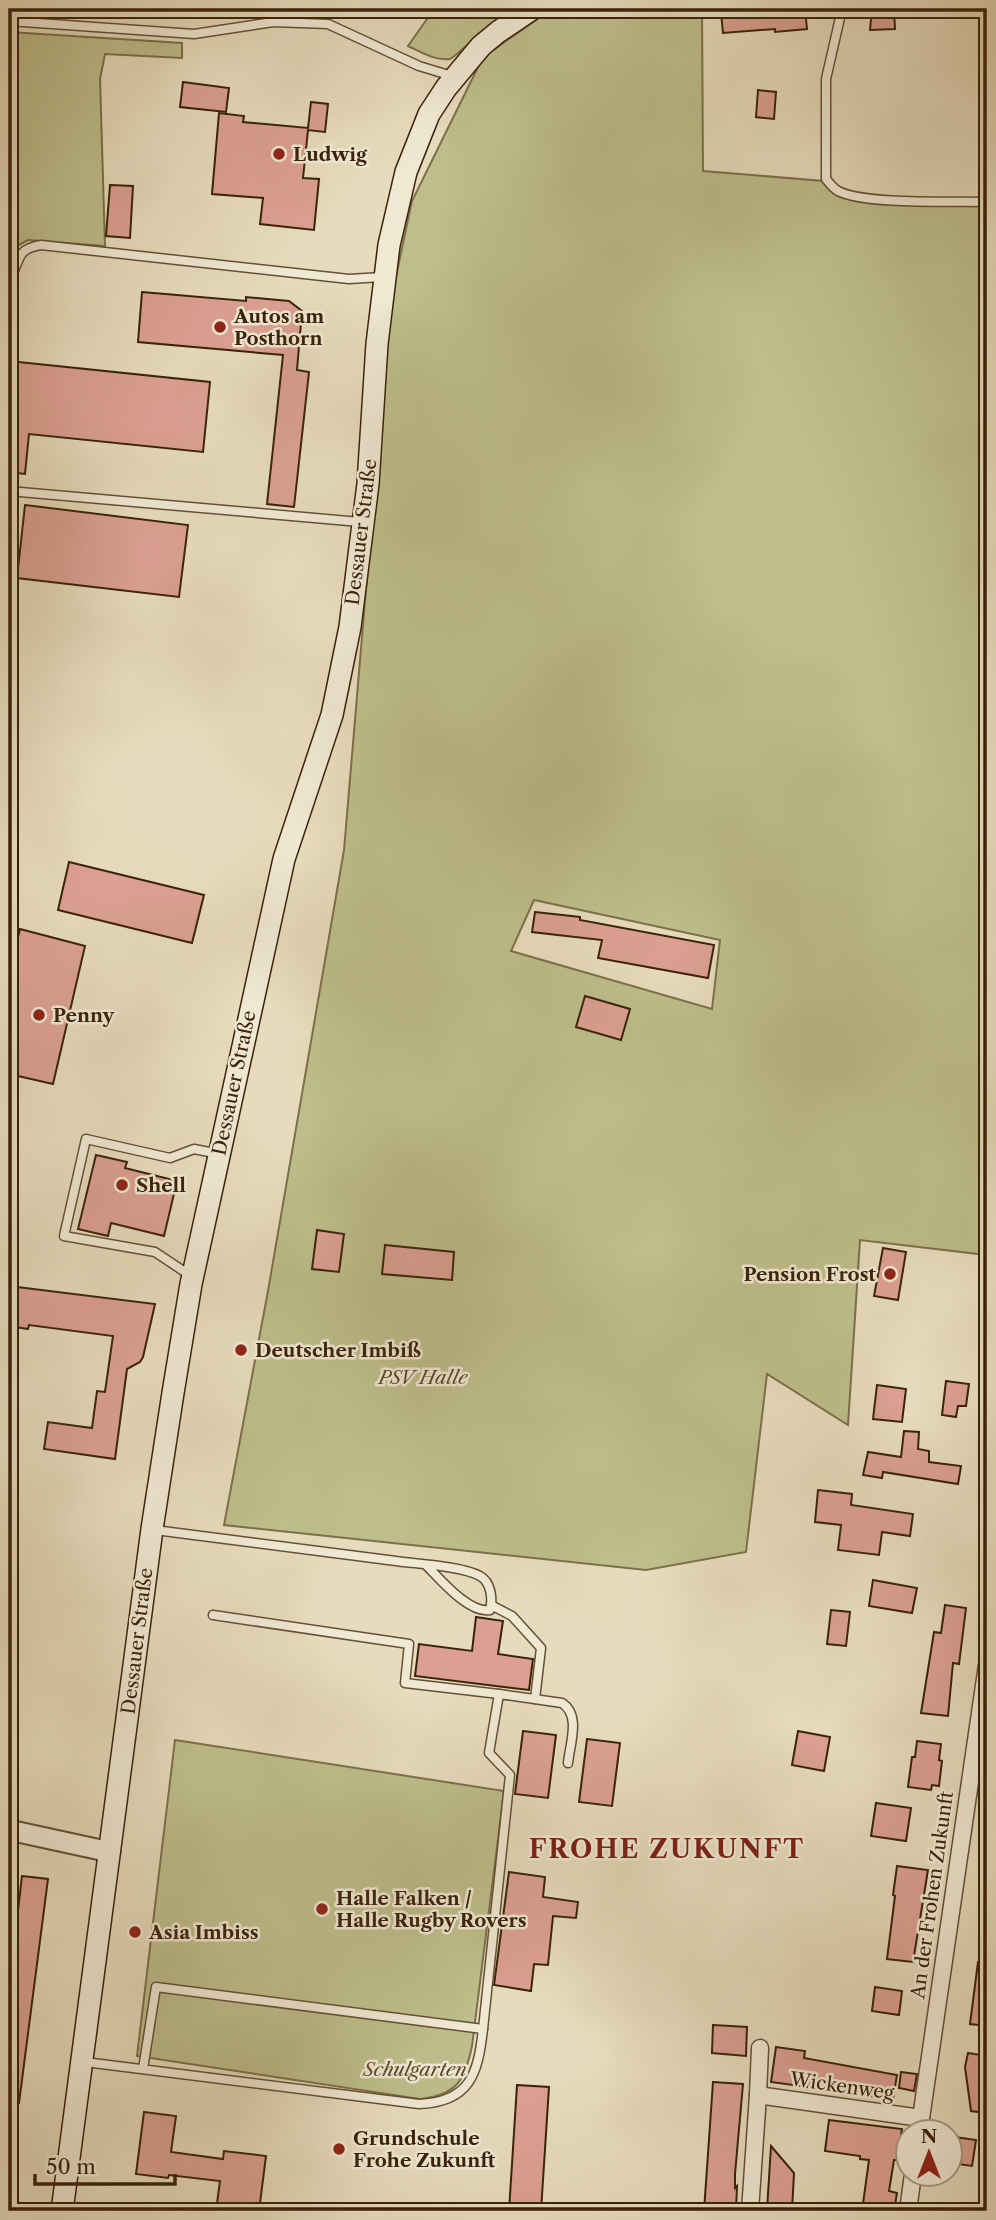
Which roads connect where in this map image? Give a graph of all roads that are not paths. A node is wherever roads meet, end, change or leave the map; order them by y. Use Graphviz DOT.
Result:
graph roads {
  1 [pos="532,9"];
  2 [pos="842,9"];
  3 [pos="9,21"];
  4 [pos="455,77"];
  5 [pos="987,202"];
  6 [pos="14,271"];
  7 [pos="383,277"];
  8 [pos="9,491"];
  9 [pos="363,522"];
  10 [pos="219,1154"];
  11 [pos="193,1277"];
  12 [pos="152,1529"];
  13 [pos="426,1565"];
  14 [pos="491,1605"];
  15 [pos="212,1615"];
  16 [pos="987,1664"];
  17 [pos="499,1694"];
  18 [pos="536,1699"];
  19 [pos="568,1763"];
  20 [pos="9,1830"];
  21 [pos="110,1852"];
  22 [pos="484,2029"];
  23 [pos="760,2048"];
  24 [pos="82,2061"];
  25 [pos="144,2069"];
  26 [pos="758,2095"];
  27 [pos="921,2118"];
  28 [pos="894,2120"];
  29 [pos="911,2188"];
  30 [pos="62,2211"];
  31 [pos="750,2211"];
  32 [pos="908,2211"];
  1 -- 4 [label="main road, Dessauer Straße"];
  2 -- 5 [label="lane"];
  3 -- 4 [label="lane"];
  4 -- 7 [label="main road, Dessauer Straße"];
  6 -- 7 [label="lane"];
  7 -- 9 [label="main road, Dessauer Straße"];
  8 -- 9 [label="lane"];
  9 -- 10 [label="main road, Dessauer Straße"];
  10 -- 11 [label="main road, Dessauer Straße"];
  10 -- 11 [label="lane"];
  11 -- 12 [label="main road, Dessauer Straße"];
  12 -- 13 [label="lane"];
  12 -- 21 [label="main road, Dessauer Straße"];
  13 -- 14 [label="lane"];
  13 -- 14 [label="lane"];
  14 -- 18 [label="lane"];
  15 -- 17 [label="lane"];
  16 -- 27 [label="street, An der Frohen Zukunft"];
  17 -- 18 [label="lane"];
  17 -- 22 [label="lane"];
  18 -- 19 [label="lane"];
  20 -- 21 [label="street"];
  21 -- 24 [label="main road, Dessauer Straße"];
  22 -- 25 [label="lane"];
  22 -- 25 [label="lane"];
  23 -- 26 [label="street"];
  24 -- 25 [label="lane"];
  24 -- 30 [label="main road, Dessauer Straße"];
  26 -- 28 [label="street, Wickenweg"];
  26 -- 31 [label="street"];
  29 -- 32 [label="street"];
}
